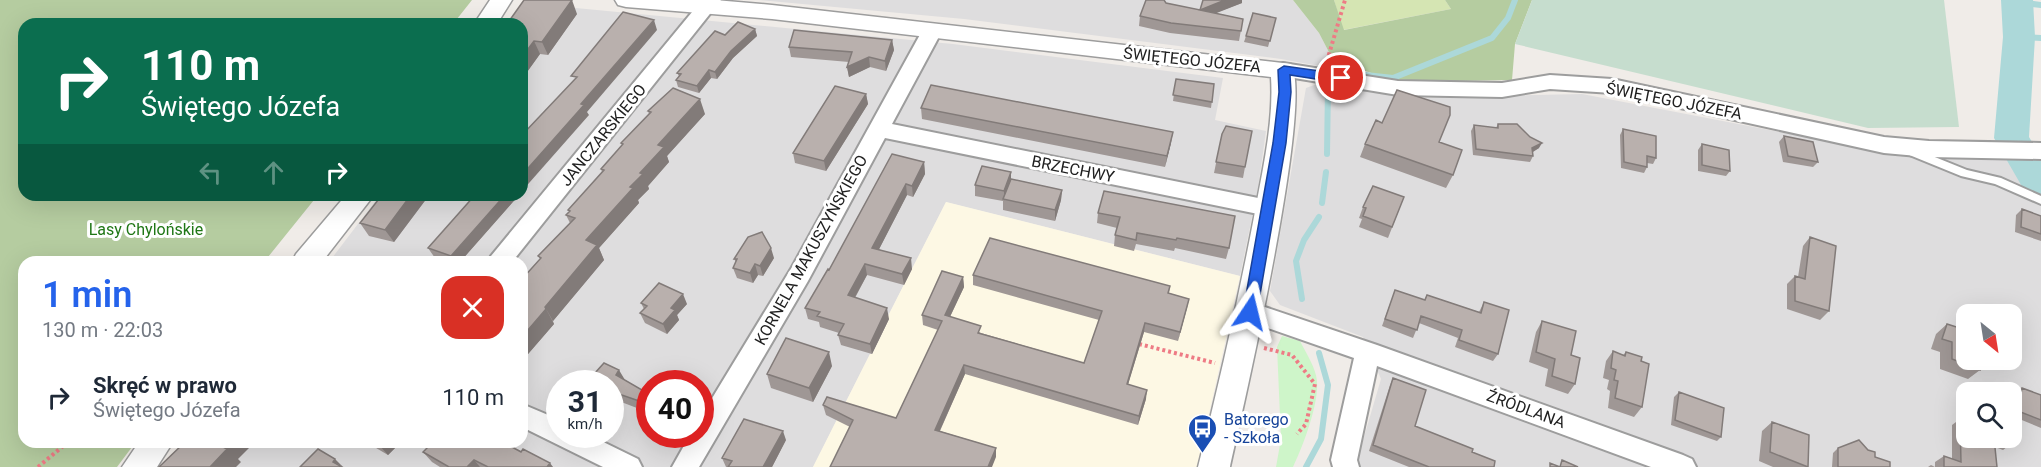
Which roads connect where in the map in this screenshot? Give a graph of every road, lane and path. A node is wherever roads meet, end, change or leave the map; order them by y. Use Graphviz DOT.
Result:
graph roads {
  1 [pos="501,0"];
  2 [pos="626,0"];
  3 [pos="1345,0"];
  4 [pos="709,3"];
  5 [pos="489,18"];
  6 [pos="932,30"];
  7 [pos="1284,70"];
  8 [pos="1322,75"];
  9 [pos="878,129"];
  10 [pos="1896,146"];
  11 [pos="2041,151"];
  12 [pos="2041,200"];
  13 [pos="356,201"];
  14 [pos="1268,208"];
  15 [pos="311,256"];
  16 [pos="504,256"];
  17 [pos="1250,312"];
  18 [pos="1139,344"];
  19 [pos="1368,352"];
  20 [pos="1239,356"];
  21 [pos="528,418"];
  22 [pos="546,427"];
  23 [pos="1298,434"];
  24 [pos="61,448"];
  25 [pos="153,448"];
  26 [pos="590,448"];
  27 [pos="38,467"];
  28 [pos="138,467"];
  29 [pos="629,467"];
  30 [pos="685,467"];
  31 [pos="1214,467"];
  32 [pos="1346,467"];
  33 [pos="1683,467"];
  1 -- 5 [label="street"];
  2 -- 4 [label="street, ŚWIĘTEGO JÓZEFA"];
  3 -- 8 [label="path"];
  4 -- 6 [label="street, ŚWIĘTEGO JÓZEFA"];
  4 -- 16 [label="street, JANCZARSKIEGO"];
  6 -- 7 [label="street, ŚWIĘTEGO JÓZEFA"];
  6 -- 9 [label="street, KORNELA MAKUSZYŃSKIEGO"];
  7 -- 8 [label="street, ŚWIĘTEGO JÓZEFA"];
  7 -- 14 [label="street"];
  8 -- 10 [label="street, ŚWIĘTEGO JÓZEFA"];
  9 -- 14 [label="street, BRZECHWY"];
  9 -- 30 [label="street, KORNELA MAKUSZYŃSKIEGO"];
  10 -- 11 [label="street, ŚWIĘTEGO JÓZEFA"];
  10 -- 12 [label="lane"];
  13 -- 15 [label="street"];
  14 -- 17 [label="street"];
  17 -- 19 [label="street, ŹRÓDLANA"];
  17 -- 20 [label="street"];
  18 -- 20 [label="path"];
  19 -- 32 [label="street"];
  19 -- 33 [label="street, ŹRÓDLANA"];
  20 -- 23 [label="path"];
  20 -- 31 [label="street"];
  21 -- 22 [label="street"];
  24 -- 27 [label="path"];
  25 -- 28 [label="street"];
  26 -- 29 [label="street"];
}
